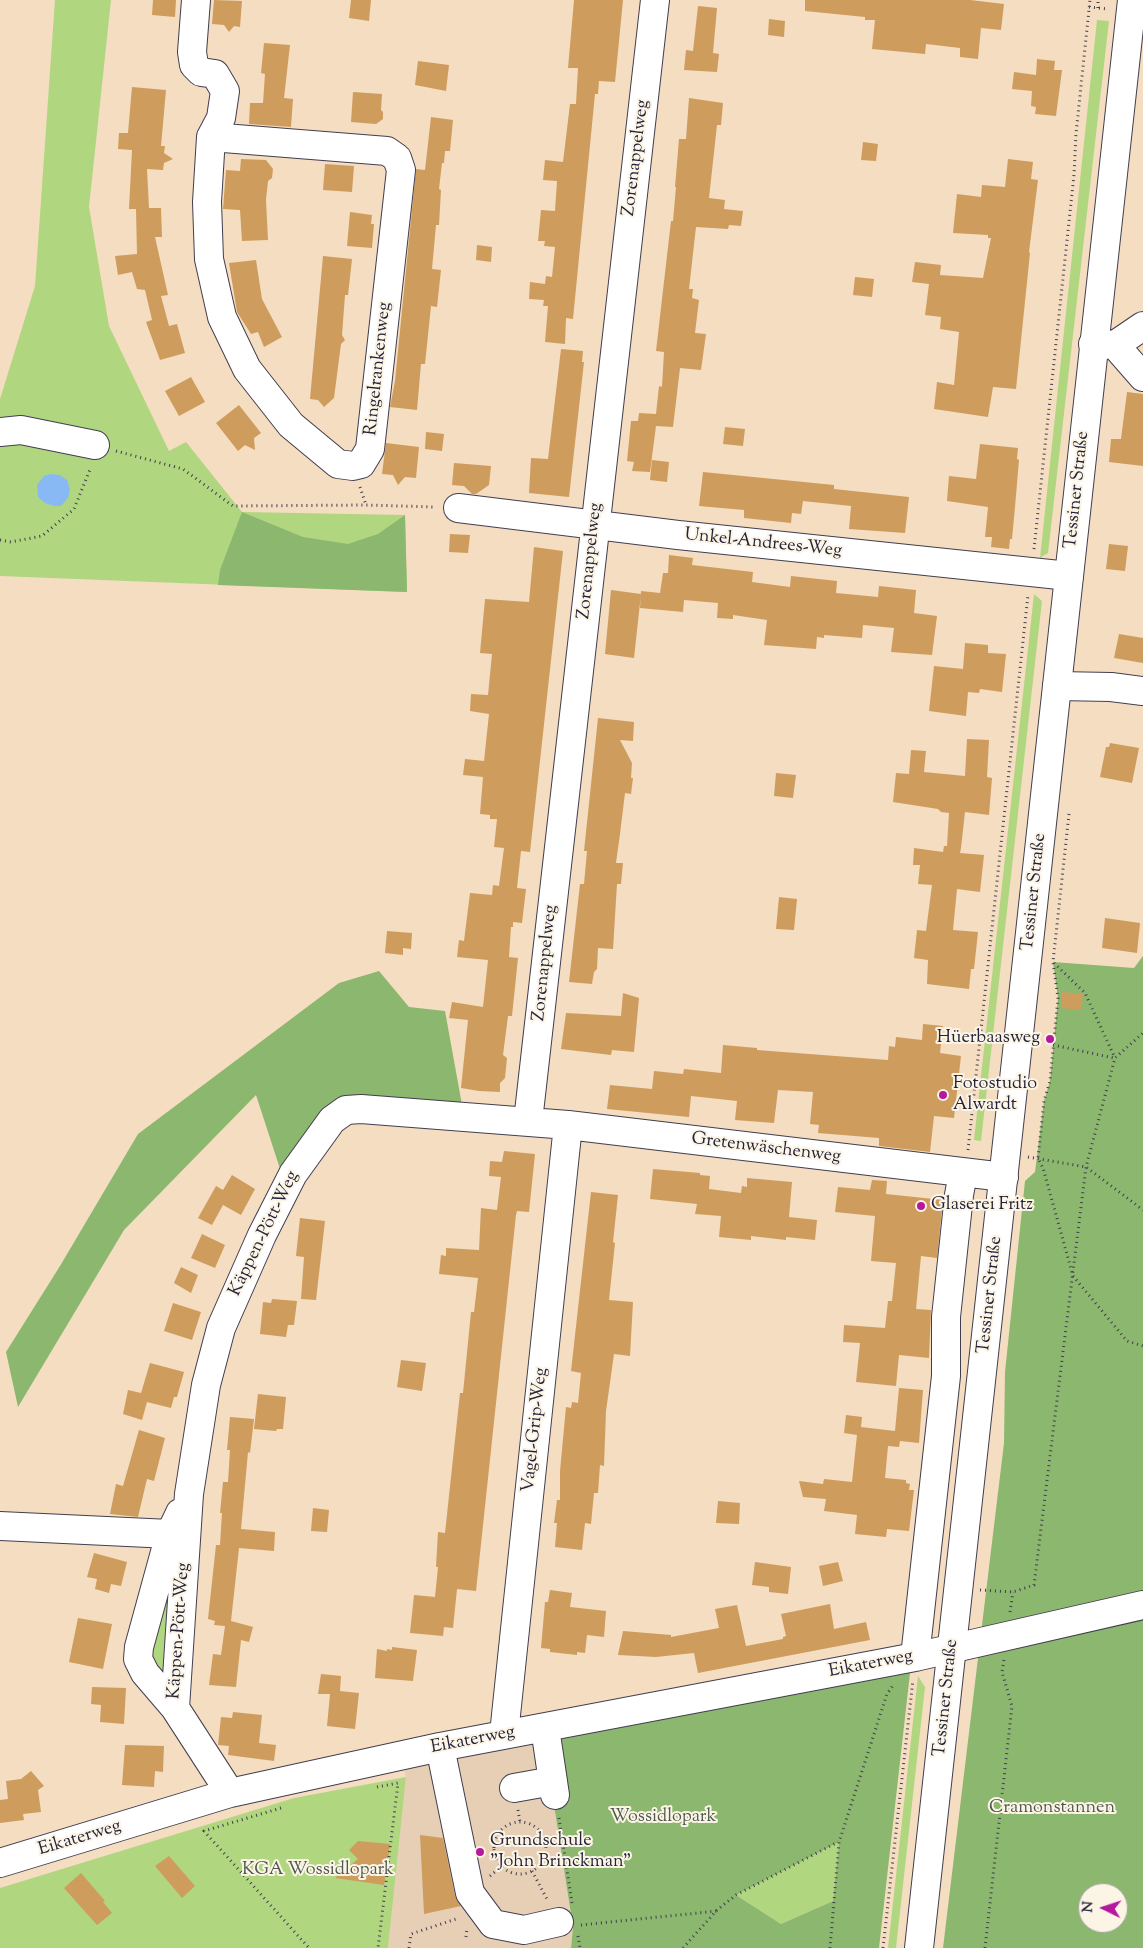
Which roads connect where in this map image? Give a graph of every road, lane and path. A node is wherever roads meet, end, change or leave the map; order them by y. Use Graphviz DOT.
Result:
graph roads {
  1 [pos="196,0"];
  2 [pos="655,0"];
  3 [pos="1098,0"];
  4 [pos="1132,0"];
  5 [pos="1098,8"];
  6 [pos="211,137"];
  7 [pos="1143,326"];
  8 [pos="1104,344"];
  9 [pos="1143,377"];
  10 [pos="0,432"];
  11 [pos="94,453"];
  12 [pos="458,508"];
  13 [pos="595,525"];
  14 [pos="0,540"];
  15 [pos="1069,576"];
  16 [pos="1057,686"];
  17 [pos="1143,691"];
  18 [pos="1143,1033"];
  19 [pos="1053,1045"];
  20 [pos="1115,1058"];
  21 [pos="528,1121"];
  22 [pos="568,1125"];
  23 [pos="1086,1167"];
  24 [pos="963,1173"];
  25 [pos="1004,1177"];
  26 [pos="1143,1210"];
  27 [pos="1073,1276"];
  28 [pos="1143,1346"];
  29 [pos="189,1494"];
  30 [pos="0,1526"];
  31 [pos="170,1534"];
  32 [pos="1012,1592"];
  33 [pos="1143,1605"];
  34 [pos="953,1648"];
  35 [pos="911,1658"];
  36 [pos="1002,1672"];
  37 [pos="175,1708"];
  38 [pos="545,1728"];
  39 [pos="504,1734"];
  40 [pos="440,1747"];
  41 [pos="370,1788"];
  42 [pos="514,1788"];
  43 [pos="554,1788"];
  44 [pos="230,1793"];
  45 [pos="288,1806"];
  46 [pos="839,1842"];
  47 [pos="0,1863"];
  48 [pos="532,1871"];
  49 [pos="717,1910"];
  50 [pos="460,1917"];
  51 [pos="570,1918"];
  52 [pos="309,1948"];
  53 [pos="378,1948"];
  54 [pos="409,1948"];
  55 [pos="683,1948"];
  56 [pos="830,1948"];
  57 [pos="883,1948"];
  58 [pos="919,1948"];
  59 [pos="985,1948"];
  1 -- 6 [label="street, Ringelrankenweg"];
  2 -- 13 [label="street, Zorenappelweg"];
  3 -- 5 [label="path"];
  4 -- 8 [label="street, Tessiner Straße"];
  6 -- 6 [label="street, Ringelrankenweg"];
  7 -- 8 [label="street"];
  8 -- 9 [label="street"];
  8 -- 15 [label="street, Tessiner Straße"];
  10 -- 11 [label="street"];
  11 -- 12 [label="path"];
  11 -- 14 [label="path"];
  12 -- 13 [label="street, Unkel-Andrees-Weg"];
  13 -- 15 [label="street, Unkel-Andrees-Weg"];
  13 -- 21 [label="street, Zorenappelweg"];
  15 -- 16 [label="street, Tessiner Straße"];
  16 -- 17 [label="street"];
  16 -- 25 [label="street, Tessiner Straße"];
  18 -- 20 [label="path"];
  19 -- 20 [label="path"];
  19 -- 20 [label="path"];
  19 -- 27 [label="path"];
  20 -- 23 [label="path"];
  21 -- 22 [label="street, Gretenwäschenweg"];
  21 -- 29 [label="street, Käppen-Pött-Weg"];
  22 -- 24 [label="street, Gretenwäschenweg"];
  22 -- 39 [label="street, Vagel-Grip-Weg"];
  23 -- 26 [label="path"];
  23 -- 27 [label="path"];
  24 -- 25 [label="street, Gretenwäschenweg"];
  24 -- 35 [label="street, Tessiner Straße"];
  25 -- 34 [label="street, Tessiner Straße"];
  27 -- 28 [label="path"];
  27 -- 32 [label="path"];
  29 -- 31 [label="street, Käppen-Pött-Weg"];
  29 -- 37 [label="street, Käppen-Pött-Weg"];
  30 -- 31 [label="street"];
  31 -- 37 [label="street, Käppen-Pött-Weg"];
  33 -- 34 [label="street, Eikaterweg"];
  34 -- 35 [label="street, Eikaterweg"];
  34 -- 58 [label="street, Tessiner Straße"];
  35 -- 38 [label="street, Eikaterweg"];
  35 -- 46 [label="path"];
  35 -- 57 [label="path"];
  36 -- 59 [label="path"];
  37 -- 44 [label="street, Käppen-Pött-Weg"];
  38 -- 39 [label="street, Eikaterweg"];
  38 -- 43 [label="street"];
  39 -- 40 [label="street, Eikaterweg"];
  40 -- 44 [label="street, Eikaterweg"];
  40 -- 51 [label="street"];
  41 -- 53 [label="path"];
  42 -- 43 [label="street"];
  43 -- 51 [label="path"];
  44 -- 47 [label="street, Eikaterweg"];
  45 -- 52 [label="path"];
  46 -- 49 [label="path"];
  46 -- 56 [label="path"];
  48 -- 48 [label="path"];
  48 -- 51 [label="path"];
  49 -- 51 [label="path"];
  49 -- 55 [label="path"];
  50 -- 54 [label="path"];
}
